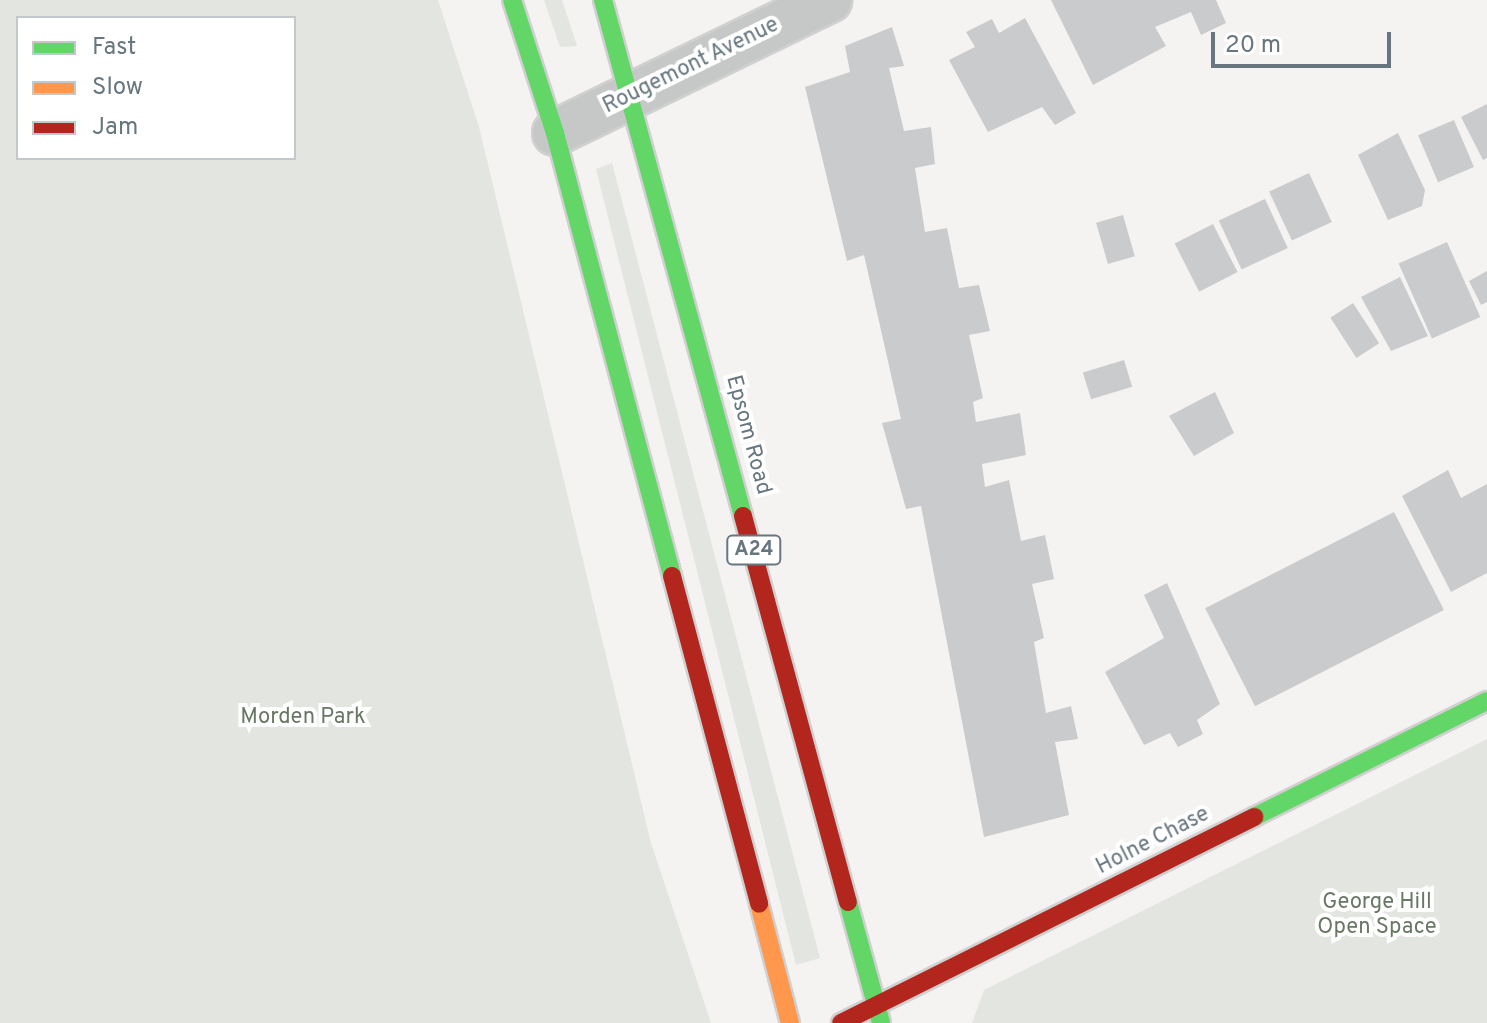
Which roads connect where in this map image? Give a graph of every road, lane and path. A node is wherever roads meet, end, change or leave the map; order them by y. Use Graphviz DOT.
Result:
graph roads {
  1 [pos="512,0"];
  2 [pos="603,0"];
  3 [pos="829,0"];
  4 [pos="632,93"];
  5 [pos="555,133"];
  6 [pos="1487,701"];
  7 [pos="878,1015"];
  8 [pos="790,1023"];
  9 [pos="841,1023"];
  1 -- 5 [label="main road"];
  2 -- 4 [label="main road, Epsom Road / A24"];
  3 -- 4 [label="street, Rougemont Avenue"];
  4 -- 5 [label="street, Rougemont Avenue"];
  4 -- 7 [label="main road, Epsom Road / A24"];
  5 -- 8 [label="main road"];
  6 -- 7 [label="main road, Holne Chase"];
  7 -- 9 [label="main road, Holne Chase"];
}
